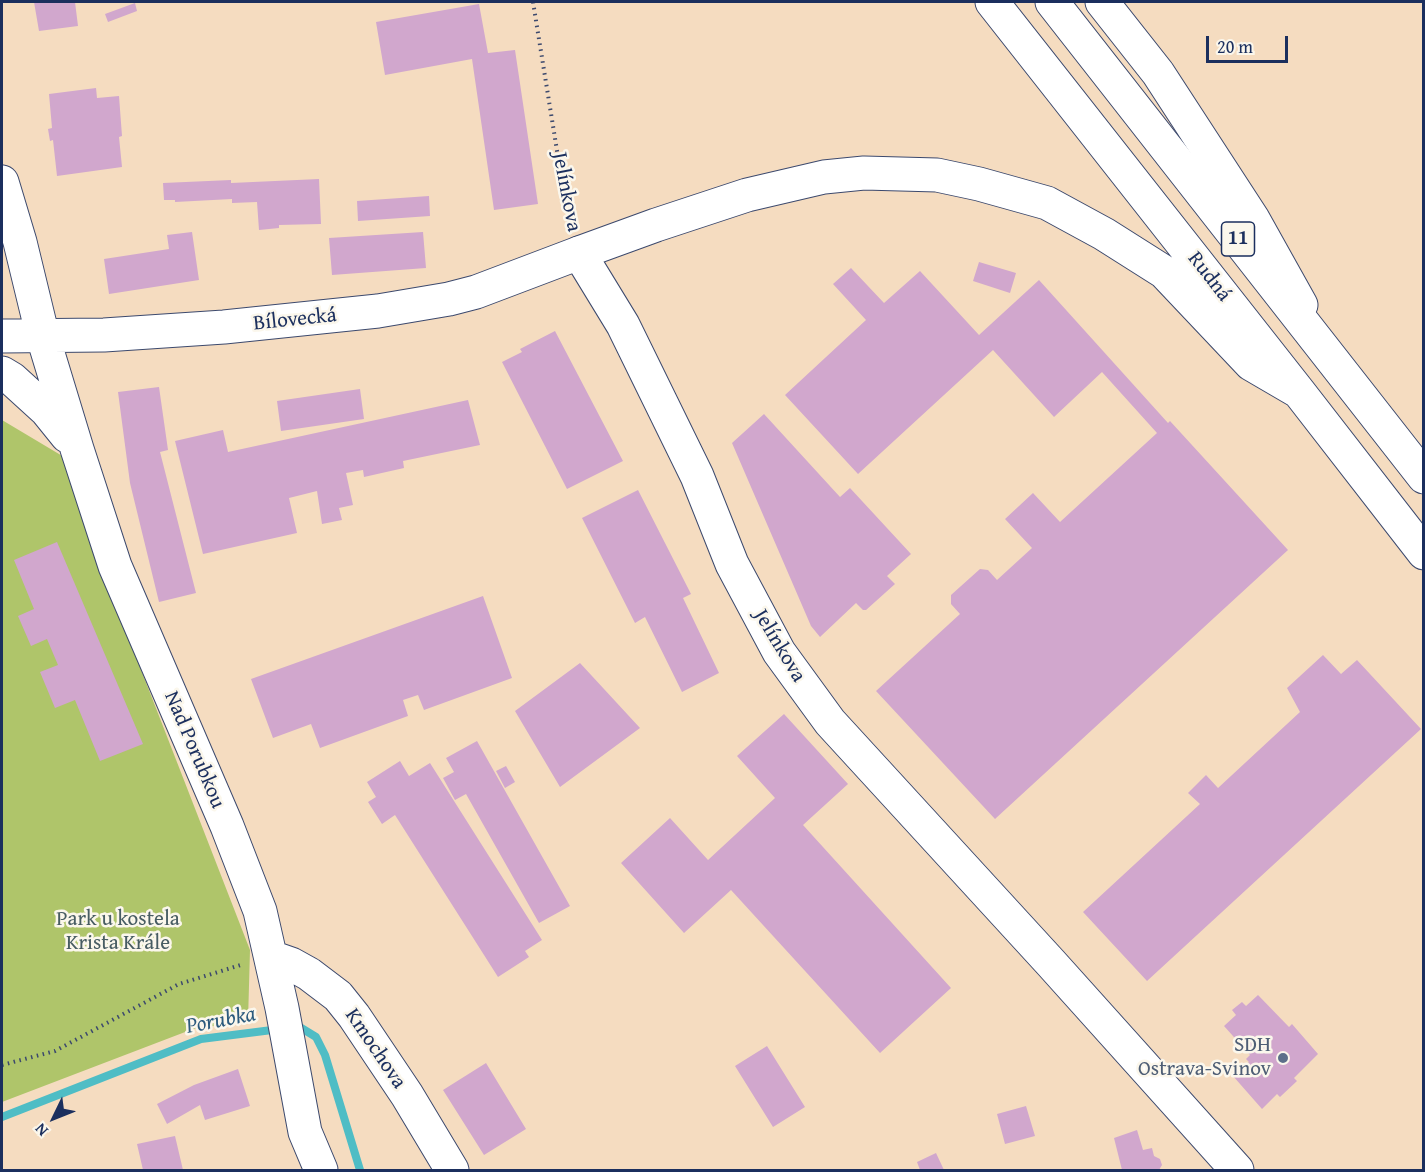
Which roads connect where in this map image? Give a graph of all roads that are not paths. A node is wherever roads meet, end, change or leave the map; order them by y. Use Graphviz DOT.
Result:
graph roads {
  1 [pos="992,2"];
  2 [pos="1052,2"];
  3 [pos="1102,2"];
  4 [pos="2,182"];
  5 [pos="579,254"];
  6 [pos="2,336"];
  7 [pos="43,337"];
  8 [pos="1330,356"];
  9 [pos="2,373"];
  10 [pos="1299,392"];
  11 [pos="77,449"];
  12 [pos="1424,477"];
  13 [pos="1424,553"];
  14 [pos="270,957"];
  15 [pos="321,1170"];
  16 [pos="452,1170"];
  17 [pos="1237,1170"];
  1 -- 10 [label="main road, Rudná / 11"];
  2 -- 8 [label="main road, 11"];
  3 -- 8 [label="main road"];
  4 -- 7 [label="main road, Nad Porubkou"];
  5 -- 7 [label="main road, Bílovecká"];
  5 -- 10 [label="main road, Bílovecká"];
  5 -- 17 [label="main road, Jelínkova"];
  6 -- 7 [label="main road, Bílovecká"];
  7 -- 11 [label="main road, Nad Porubkou"];
  8 -- 12 [label="main road, 11"];
  9 -- 11 [label="main road"];
  10 -- 13 [label="main road, Rudná / 11"];
  11 -- 14 [label="main road, Nad Porubkou"];
  14 -- 15 [label="main road, Nad Porubkou"];
  14 -- 16 [label="main road, Kmochova"];
}
